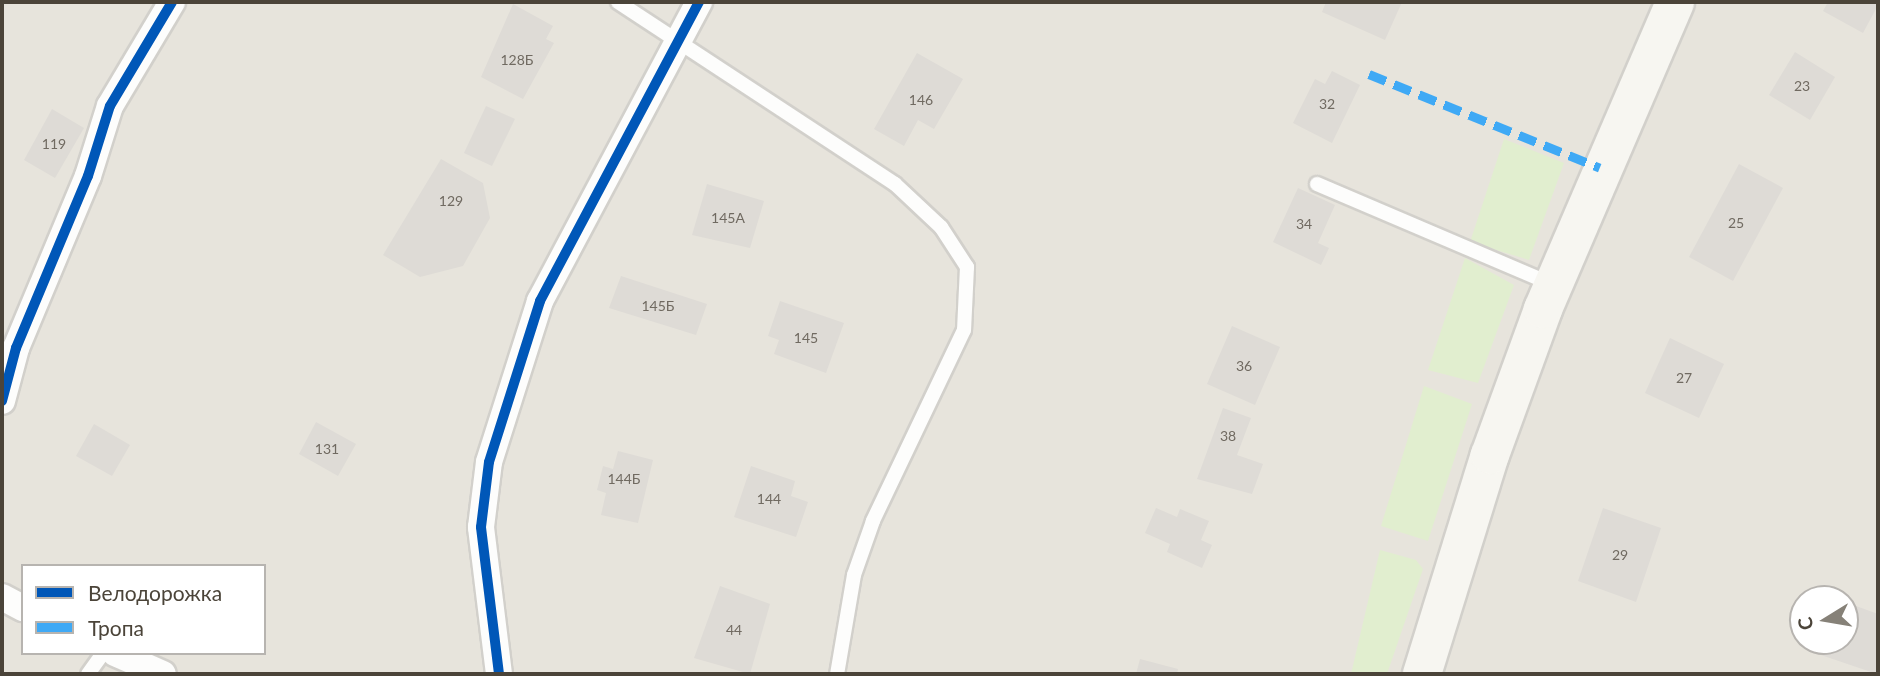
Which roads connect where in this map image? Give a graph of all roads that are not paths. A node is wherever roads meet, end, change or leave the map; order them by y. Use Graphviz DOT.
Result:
graph roads {
  1 [pos="172,2"];
  2 [pos="618,2"];
  3 [pos="699,2"];
  4 [pos="1675,2"];
  5 [pos="679,39"];
  6 [pos="1317,184"];
  7 [pos="1552,285"];
  8 [pos="2,401"];
  9 [pos="2,597"];
  10 [pos="21,607"];
  11 [pos="102,655"];
  12 [pos="120,655"];
  13 [pos="88,674"];
  14 [pos="163,674"];
  15 [pos="499,674"];
  16 [pos="837,674"];
  17 [pos="1422,674"];
  1 -- 8 [label="street"];
  2 -- 5 [label="lane"];
  3 -- 5 [label="street"];
  4 -- 7 [label="main road"];
  5 -- 15 [label="street"];
  5 -- 16 [label="lane"];
  6 -- 7 [label="lane"];
  7 -- 17 [label="main road"];
  9 -- 10 [label="street"];
  11 -- 13 [label="lane"];
  12 -- 14 [label="street"];
}
